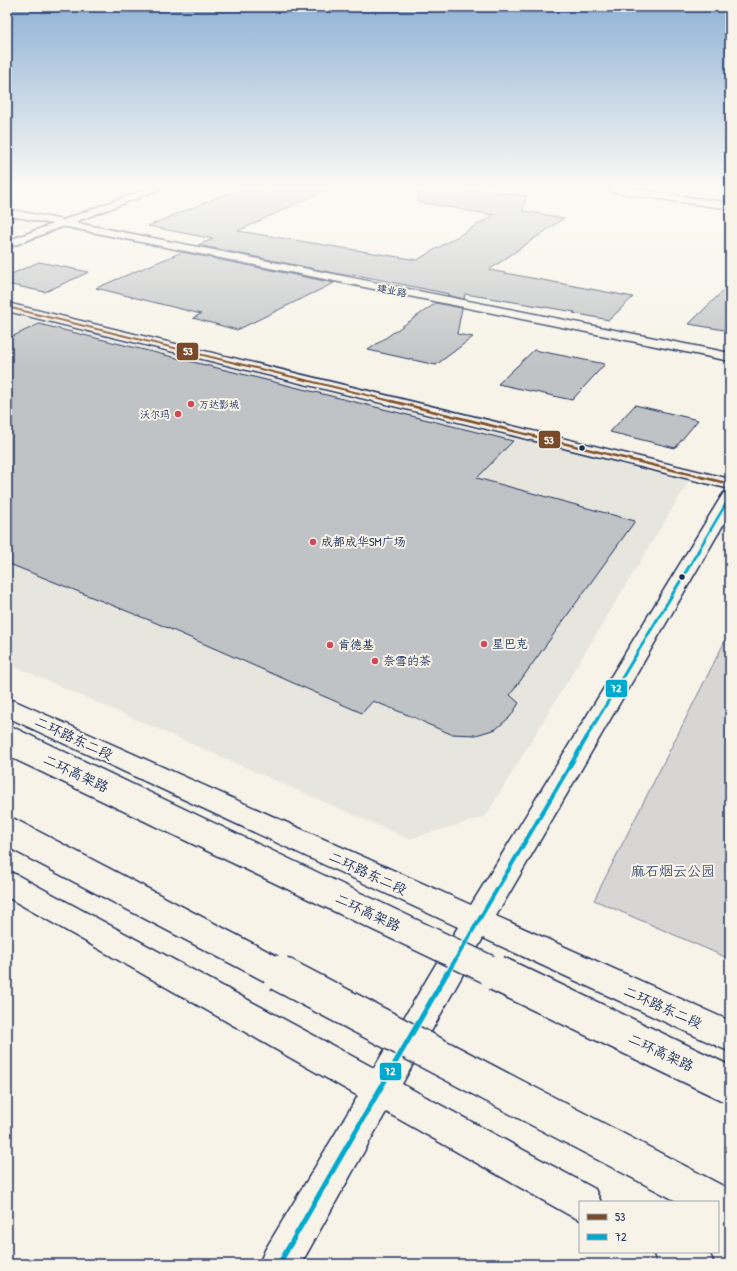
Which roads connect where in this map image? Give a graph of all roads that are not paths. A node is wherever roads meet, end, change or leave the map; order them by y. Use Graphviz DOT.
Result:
graph roads {
  1 [pos="190,248"];
  2 [pos="7,306"];
  3 [pos="730,357"];
  4 [pos="730,484"];
  5 [pos="730,497"];
  6 [pos="7,707"];
  7 [pos="7,740"];
  8 [pos="7,831"];
  9 [pos="7,884"];
  10 [pos="477,922"];
  11 [pos="730,1037"];
  12 [pos="730,1085"];
  13 [pos="380,1091"];
  14 [pos="580,1201"];
  15 [pos="714,1201"];
  16 [pos="674,1253"];
  17 [pos="279,1264"];
  18 [pos="694,1264"];
  1 -- 3 [label="main road, 建业路"];
  2 -- 4 [label="main road"];
  5 -- 10 [label="main road"];
  6 -- 10 [label="main road, 二环路东二段"];
  7 -- 12 [label="main road, 二环高架路, bridge"];
  8 -- 15 [label="main road, bridge"];
  9 -- 13 [label="main road"];
  10 -- 11 [label="main road, 二环路东二段"];
  10 -- 13 [label="main road"];
  13 -- 14 [label="main road"];
  13 -- 17 [label="main road"];
  16 -- 18 [label="main road"];
}
